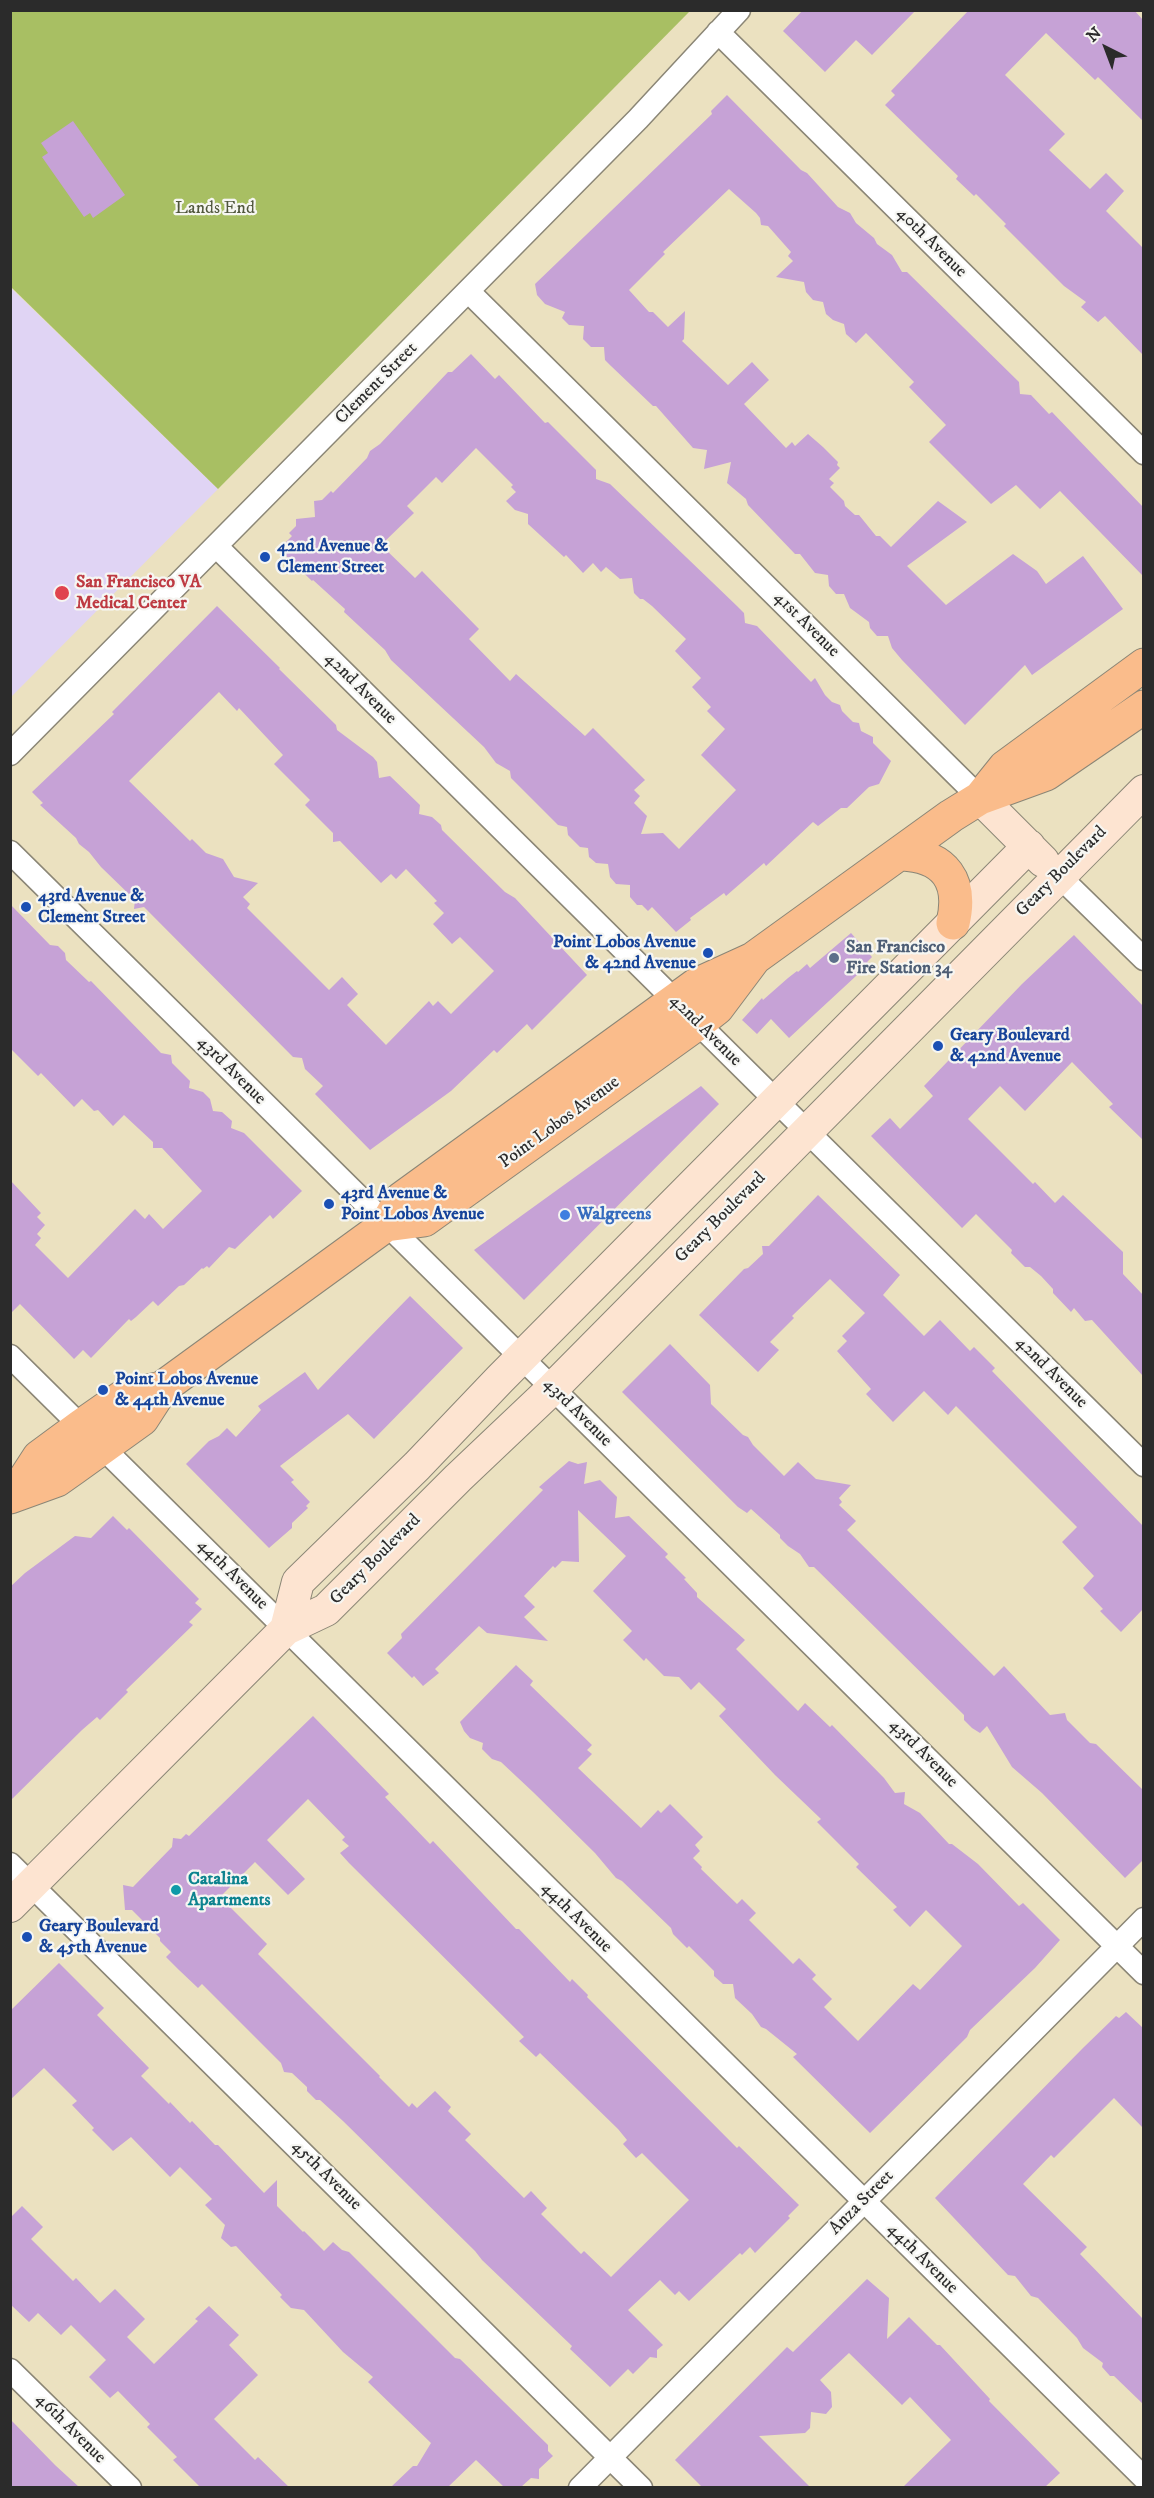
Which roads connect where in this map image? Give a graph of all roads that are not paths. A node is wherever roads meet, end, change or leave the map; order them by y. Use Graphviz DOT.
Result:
graph roads {
  1 [pos="739,10"];
  2 [pos="718,32"];
  3 [pos="468,291"];
  4 [pos="1143,453"];
  5 [pos="216,546"];
  6 [pos="1143,665"];
  7 [pos="1143,707"];
  8 [pos="10,754"];
  9 [pos="1143,791"];
  10 [pos="980,798"];
  11 [pos="1029,846"];
  12 [pos="10,852"];
  13 [pos="902,854"];
  14 [pos="1059,876"];
  15 [pos="953,923"];
  16 [pos="753,959"];
  17 [pos="1143,959"];
  18 [pos="674,1000"];
  19 [pos="698,1023"];
  20 [pos="776,1101"];
  21 [pos="806,1131"];
  22 [pos="386,1225"];
  23 [pos="10,1356"];
  24 [pos="522,1358"];
  25 [pos="552,1388"];
  26 [pos="92,1437"];
  27 [pos="1143,1465"];
  28 [pos="13,1495"];
  29 [pos="286,1629"];
  30 [pos="18,1885"];
  31 [pos="1143,1919"];
  32 [pos="1117,1946"];
  33 [pos="1143,1973"];
  34 [pos="864,2201"];
  35 [pos="10,2370"];
  36 [pos="610,2457"];
  37 [pos="1143,2478"];
  38 [pos="130,2487"];
  39 [pos="580,2487"];
  40 [pos="641,2487"];
  1 -- 2 [label="street, Clement Street"];
  2 -- 3 [label="street, Clement Street"];
  2 -- 4 [label="street, 40th Avenue"];
  3 -- 5 [label="street, Clement Street"];
  3 -- 10 [label="street, 41st Avenue"];
  5 -- 8 [label="street, Clement Street"];
  5 -- 18 [label="street, 42nd Avenue"];
  6 -- 10 [label="main road"];
  7 -- 10 [label="main road"];
  9 -- 14 [label="street, Geary Boulevard"];
  10 -- 11 [label="street, 41st Avenue"];
  10 -- 13 [label="main road"];
  11 -- 14 [label="street, 41st Avenue"];
  11 -- 15 [label="street"];
  12 -- 22 [label="street, 43rd Avenue"];
  13 -- 15 [label="main road"];
  13 -- 16 [label="main road"];
  14 -- 17 [label="street, 41st Avenue"];
  14 -- 21 [label="street, Geary Boulevard"];
  15 -- 20 [label="street"];
  16 -- 18 [label="main road"];
  16 -- 19 [label="main road"];
  18 -- 19 [label="street, 42nd Avenue"];
  18 -- 22 [label="main road, Point Lobos Avenue"];
  19 -- 20 [label="street, 42nd Avenue"];
  19 -- 22 [label="main road, Point Lobos Avenue"];
  20 -- 21 [label="street, 42nd Avenue"];
  20 -- 24 [label="street"];
  21 -- 25 [label="street, Geary Boulevard"];
  21 -- 27 [label="street, 42nd Avenue"];
  22 -- 24 [label="street, 43rd Avenue"];
  22 -- 26 [label="main road, Point Lobos Avenue"];
  23 -- 26 [label="street, 44th Avenue"];
  24 -- 25 [label="street, 43rd Avenue"];
  24 -- 29 [label="street"];
  25 -- 29 [label="street, Geary Boulevard"];
  25 -- 32 [label="street, 43rd Avenue"];
  26 -- 28 [label="main road, Point Lobos Avenue"];
  26 -- 29 [label="street, 44th Avenue"];
  29 -- 30 [label="street, Geary Boulevard"];
  29 -- 34 [label="street, 44th Avenue"];
  30 -- 36 [label="street, 45th Avenue"];
  31 -- 32 [label="street, Anza Street"];
  32 -- 33 [label="street, 43rd Avenue"];
  32 -- 34 [label="street, Anza Street"];
  34 -- 36 [label="street, Anza Street"];
  34 -- 37 [label="street, 44th Avenue"];
  35 -- 38 [label="street, 46th Avenue"];
  36 -- 39 [label="street, Anza Street"];
  36 -- 40 [label="street, 45th Avenue"];
}
